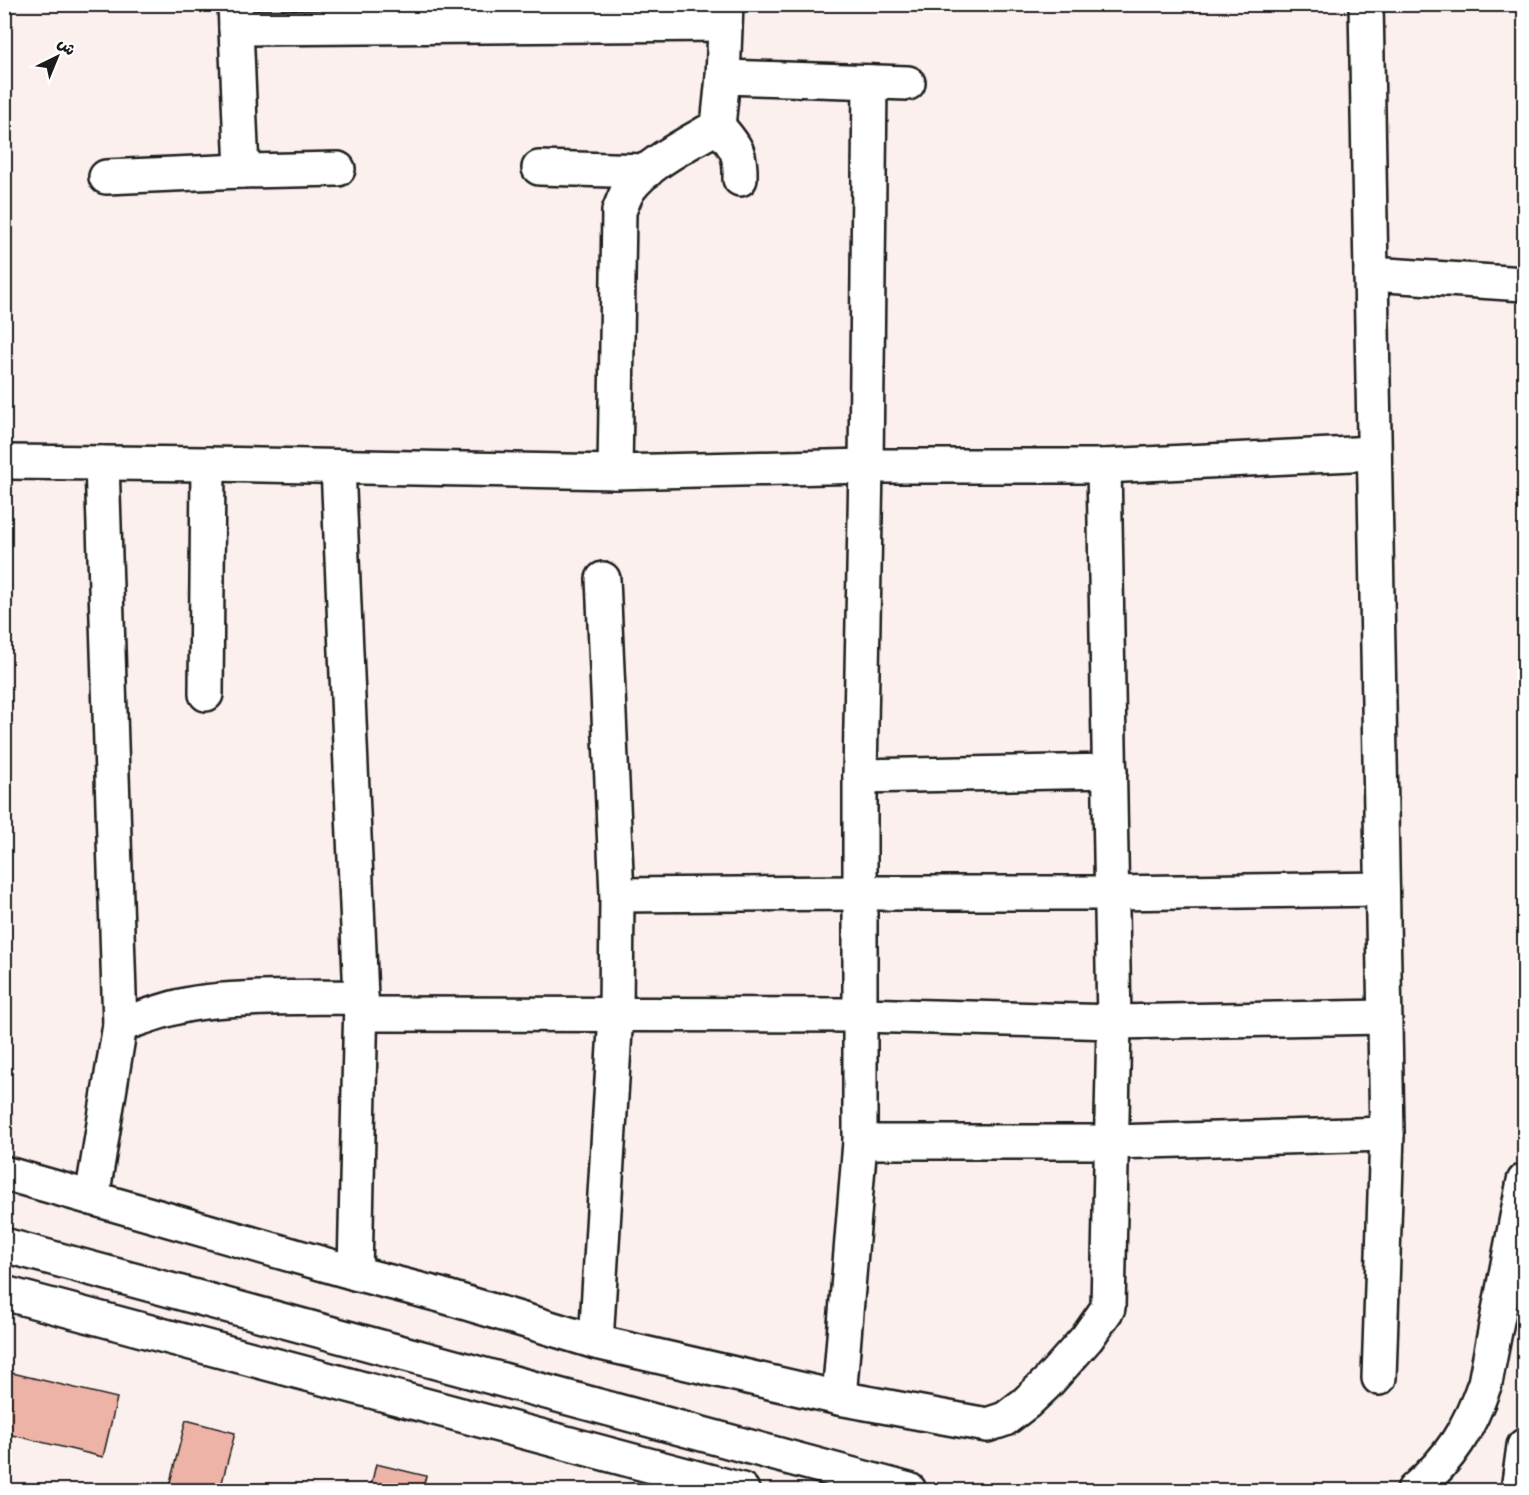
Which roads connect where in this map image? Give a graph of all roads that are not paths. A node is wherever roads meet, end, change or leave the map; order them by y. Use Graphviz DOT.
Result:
graph roads {
  1 [pos="1366,4"];
  2 [pos="725,14"];
  3 [pos="235,16"];
  4 [pos="723,77"];
  5 [pos="870,82"];
  6 [pos="908,83"];
  7 [pos="718,126"];
  8 [pos="539,168"];
  9 [pos="338,169"];
  10 [pos="242,171"];
  11 [pos="647,171"];
  12 [pos="106,177"];
  13 [pos="740,179"];
  14 [pos="1371,274"];
  15 [pos="1524,284"];
  16 [pos="1374,453"];
  17 [pos="4,462"];
  18 [pos="102,463"];
  19 [pos="207,464"];
  20 [pos="866,466"];
  21 [pos="1104,466"];
  22 [pos="338,467"];
  23 [pos="615,472"];
  24 [pos="603,579"];
  25 [pos="206,694"];
  26 [pos="1110,771"];
  27 [pos="860,776"];
  28 [pos="1382,889"];
  29 [pos="860,892"];
  30 [pos="1112,893"];
  31 [pos="617,895"];
  32 [pos="361,1005"];
  33 [pos="616,1014"];
  34 [pos="860,1015"];
  35 [pos="1384,1017"];
  36 [pos="1114,1022"];
  37 [pos="120,1025"];
  38 [pos="1386,1134"];
  39 [pos="860,1142"];
  40 [pos="1112,1142"];
  41 [pos="4,1173"];
  42 [pos="1524,1181"];
  43 [pos="92,1198"];
  44 [pos="4,1245"];
  45 [pos="355,1273"];
  46 [pos="4,1293"];
  47 [pos="596,1341"];
  48 [pos="1379,1378"];
  49 [pos="838,1398"];
  50 [pos="1524,1446"];
  51 [pos="742,1491"];
  52 [pos="909,1491"];
  53 [pos="1414,1491"];
  54 [pos="1518,1491"];
  1 -- 14 [label="street"];
  2 -- 3 [label="street"];
  2 -- 4 [label="street"];
  3 -- 10 [label="street"];
  4 -- 5 [label="street"];
  4 -- 7 [label="street"];
  5 -- 6 [label="street"];
  5 -- 20 [label="street"];
  7 -- 11 [label="street"];
  7 -- 13 [label="street"];
  8 -- 11 [label="street"];
  9 -- 10 [label="street"];
  10 -- 12 [label="street"];
  11 -- 23 [label="street"];
  14 -- 15 [label="street"];
  14 -- 16 [label="street"];
  16 -- 21 [label="street"];
  16 -- 28 [label="street"];
  17 -- 18 [label="street"];
  18 -- 19 [label="street"];
  18 -- 37 [label="street"];
  19 -- 22 [label="street"];
  19 -- 25 [label="street"];
  20 -- 21 [label="street"];
  20 -- 23 [label="street"];
  20 -- 27 [label="street"];
  21 -- 26 [label="street"];
  22 -- 23 [label="street"];
  22 -- 32 [label="street"];
  24 -- 31 [label="street"];
  26 -- 27 [label="street"];
  26 -- 30 [label="street"];
  27 -- 29 [label="street"];
  28 -- 30 [label="street"];
  28 -- 35 [label="street"];
  29 -- 30 [label="street"];
  29 -- 31 [label="street"];
  29 -- 34 [label="street"];
  30 -- 36 [label="street"];
  31 -- 33 [label="street"];
  32 -- 33 [label="street"];
  32 -- 37 [label="street"];
  32 -- 45 [label="street"];
  33 -- 34 [label="street"];
  33 -- 47 [label="street"];
  34 -- 36 [label="street"];
  34 -- 39 [label="street"];
  35 -- 36 [label="street"];
  35 -- 38 [label="street"];
  36 -- 40 [label="street"];
  37 -- 43 [label="street"];
  38 -- 40 [label="street"];
  38 -- 48 [label="street"];
  39 -- 40 [label="street"];
  39 -- 49 [label="street"];
  40 -- 49 [label="street"];
  41 -- 43 [label="street"];
  42 -- 53 [label="street"];
  43 -- 45 [label="street"];
  44 -- 52 [label="street"];
  45 -- 47 [label="street"];
  46 -- 51 [label="street"];
  47 -- 49 [label="street"];
  50 -- 54 [label="street"];
}
